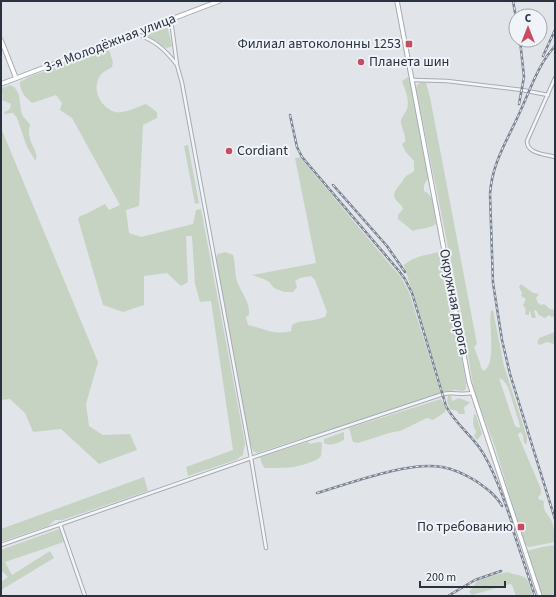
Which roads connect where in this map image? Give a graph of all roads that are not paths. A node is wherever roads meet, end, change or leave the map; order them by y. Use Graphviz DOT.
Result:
graph roads {
  1 [pos="219,1"];
  2 [pos="397,1"];
  3 [pos="171,19"];
  4 [pos="134,33"];
  5 [pos="1,40"];
  6 [pos="177,65"];
  7 [pos="16,78"];
  8 [pos="555,78"];
  9 [pos="413,80"];
  10 [pos="1,84"];
  11 [pos="548,95"];
  12 [pos="555,157"];
  13 [pos="472,393"];
  14 [pos="252,458"];
  15 [pos="60,524"];
  16 [pos="1,545"];
  17 [pos="266,548"];
  18 [pos="85,596"];
  19 [pos="540,596"];
  1 -- 3 [label="main road, 3-я Молодёжная улица"];
  2 -- 9 [label="main road, Окружная дорога"];
  3 -- 4 [label="main road, 3-я Молодёжная улица"];
  3 -- 6 [label="street"];
  4 -- 6 [label="street"];
  4 -- 7 [label="main road, 3-я Молодёжная улица"];
  5 -- 7 [label="main road"];
  6 -- 14 [label="street"];
  7 -- 10 [label="main road, 3-я Молодёжная улица"];
  8 -- 11 [label="street"];
  9 -- 11 [label="street"];
  9 -- 13 [label="main road, Окружная дорога"];
  11 -- 12 [label="street"];
  13 -- 14 [label="street"];
  13 -- 19 [label="main road, Окружная дорога"];
  14 -- 15 [label="street"];
  14 -- 17 [label="street"];
  15 -- 16 [label="street"];
  15 -- 18 [label="street"];
}
